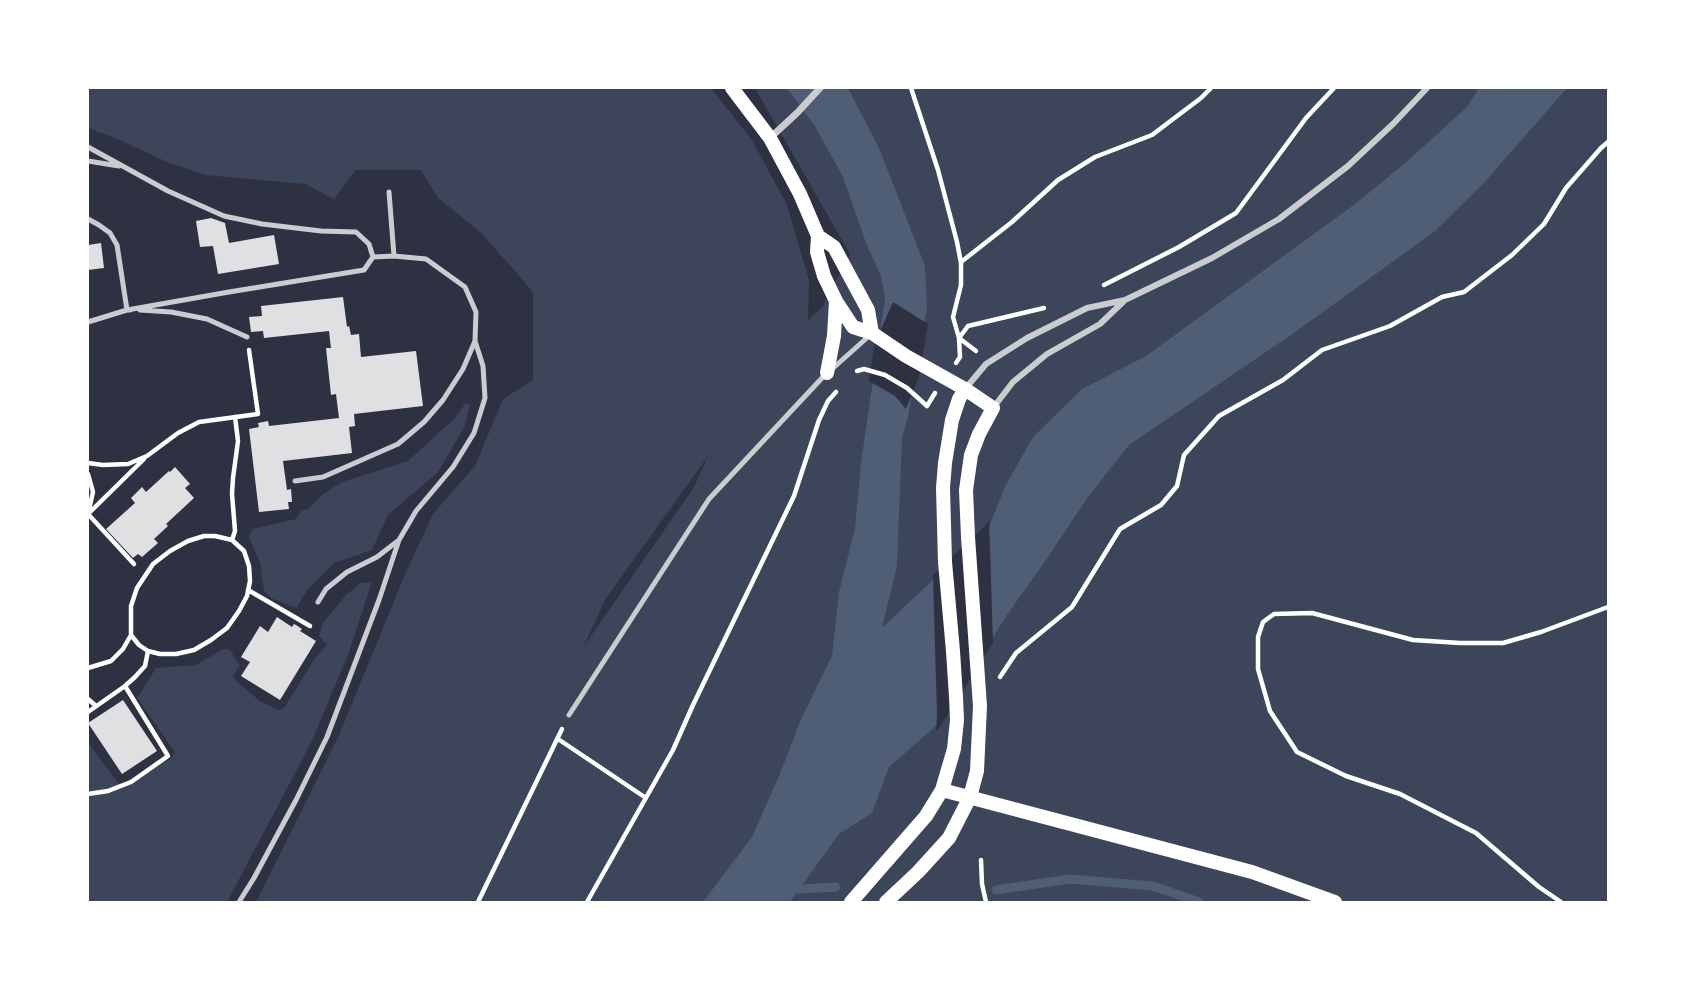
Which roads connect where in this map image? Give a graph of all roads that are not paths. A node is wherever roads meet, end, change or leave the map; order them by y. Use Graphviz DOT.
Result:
graph roads {
  1 [pos="732,88"];
  2 [pos="820,88"];
  3 [pos="1427,88"];
  4 [pos="770,138"];
  5 [pos="88,147"];
  6 [pos="88,161"];
  7 [pos="124,167"];
  8 [pos="389,192"];
  9 [pos="88,219"];
  10 [pos="818,236"];
  11 [pos="394,256"];
  12 [pos="373,257"];
  13 [pos="1125,300"];
  14 [pos="836,301"];
  15 [pos="127,310"];
  16 [pos="88,322"];
  17 [pos="875,336"];
  18 [pos="247,337"];
  19 [pos="475,341"];
  20 [pos="827,373"];
  21 [pos="965,389"];
  22 [pos="993,408"];
  23 [pos="295,481"];
  24 [pos="399,540"];
  25 [pos="318,602"];
  26 [pos="569,715"];
  27 [pos="942,790"];
  28 [pos="970,797"];
  29 [pos="239,902"];
  30 [pos="851,902"];
  31 [pos="886,902"];
  32 [pos="1335,902"];
  1 -- 4 [label="main road"];
  2 -- 4 [label="street"];
  3 -- 13 [label="street"];
  4 -- 10 [label="main road"];
  5 -- 7 [label="lane"];
  6 -- 7 [label="lane"];
  7 -- 12 [label="lane"];
  8 -- 11 [label="lane"];
  9 -- 15 [label="lane"];
  10 -- 14 [label="main road"];
  10 -- 17 [label="main road"];
  11 -- 12 [label="lane"];
  11 -- 19 [label="lane"];
  12 -- 15 [label="lane"];
  13 -- 21 [label="street"];
  13 -- 22 [label="street"];
  14 -- 17 [label="main road"];
  14 -- 20 [label="main road"];
  15 -- 16 [label="lane"];
  15 -- 18 [label="lane"];
  17 -- 20 [label="lane"];
  17 -- 21 [label="main road"];
  19 -- 23 [label="lane"];
  19 -- 24 [label="lane"];
  20 -- 26 [label="lane"];
  21 -- 22 [label="main road"];
  21 -- 27 [label="main road"];
  22 -- 28 [label="main road"];
  24 -- 25 [label="lane"];
  24 -- 29 [label="lane"];
  27 -- 28 [label="main road"];
  27 -- 30 [label="main road"];
  28 -- 31 [label="main road"];
  28 -- 32 [label="main road"];
}
